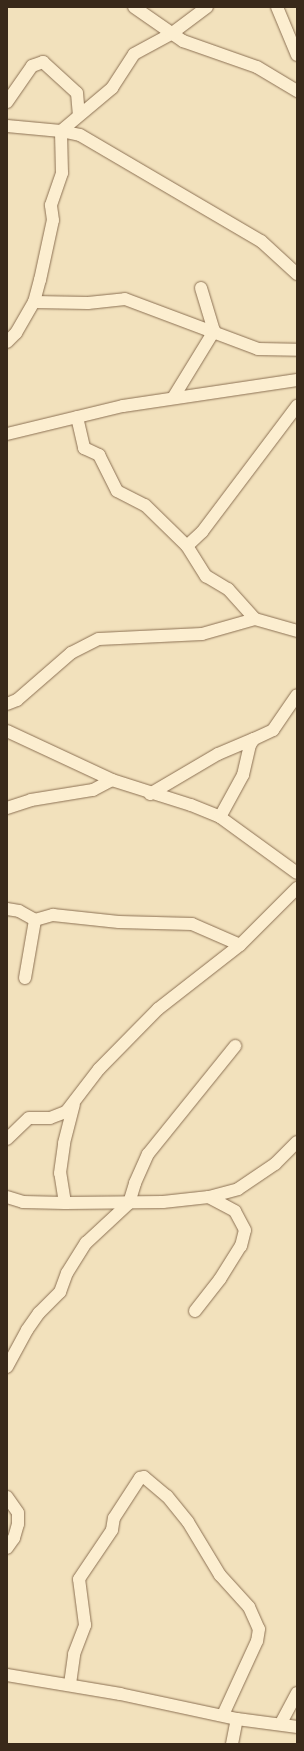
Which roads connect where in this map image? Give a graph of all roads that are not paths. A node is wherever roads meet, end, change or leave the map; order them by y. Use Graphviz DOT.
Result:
graph roads {
  1 [pos="134,7"];
  2 [pos="207,7"];
  3 [pos="277,7"];
  4 [pos="171,34"];
  5 [pos="297,55"];
  6 [pos="297,91"];
  7 [pos="7,102"];
  8 [pos="79,115"];
  9 [pos="7,126"];
  10 [pos="61,131"];
  11 [pos="297,274"];
  12 [pos="201,288"];
  13 [pos="34,302"];
  14 [pos="214,331"];
  15 [pos="7,342"];
  16 [pos="297,350"];
  17 [pos="297,380"];
  18 [pos="173,398"];
  19 [pos="297,406"];
  20 [pos="78,417"];
  21 [pos="7,434"];
  22 [pos="187,546"];
  23 [pos="255,619"];
  24 [pos="297,631"];
  25 [pos="297,695"];
  26 [pos="7,704"];
  27 [pos="7,731"];
  28 [pos="254,739"];
  29 [pos="112,780"];
  30 [pos="150,794"];
  31 [pos="7,808"];
  32 [pos="220,817"];
  33 [pos="297,873"];
  34 [pos="297,888"];
  35 [pos="7,908"];
  36 [pos="35,920"];
  37 [pos="240,944"];
  38 [pos="25,978"];
  39 [pos="235,1046"];
  40 [pos="75,1103"];
  41 [pos="7,1139"];
  42 [pos="297,1142"];
  43 [pos="7,1197"];
  44 [pos="209,1197"];
  45 [pos="65,1203"];
  46 [pos="129,1203"];
  47 [pos="195,1311"];
  48 [pos="7,1367"];
  49 [pos="7,1497"];
  50 [pos="7,1548"];
  51 [pos="7,1675"];
  52 [pos="70,1684"];
  53 [pos="297,1693"];
  54 [pos="223,1715"];
  55 [pos="237,1719"];
  56 [pos="281,1723"];
  57 [pos="297,1727"];
  58 [pos="232,1744"];
  1 -- 4 [label="street"];
  2 -- 4 [label="street"];
  3 -- 5 [label="street"];
  4 -- 6 [label="street"];
  4 -- 8 [label="street"];
  7 -- 8 [label="street"];
  8 -- 10 [label="street"];
  9 -- 10 [label="street"];
  10 -- 11 [label="street"];
  10 -- 13 [label="street"];
  12 -- 14 [label="street"];
  13 -- 14 [label="street"];
  13 -- 15 [label="street"];
  14 -- 16 [label="street"];
  14 -- 18 [label="street"];
  17 -- 18 [label="street"];
  18 -- 20 [label="street"];
  19 -- 22 [label="street"];
  20 -- 21 [label="street"];
  20 -- 22 [label="street"];
  22 -- 23 [label="street"];
  23 -- 24 [label="street"];
  23 -- 26 [label="street"];
  25 -- 28 [label="street"];
  27 -- 29 [label="street"];
  28 -- 30 [label="street"];
  28 -- 32 [label="street"];
  29 -- 30 [label="street"];
  29 -- 31 [label="street"];
  30 -- 32 [label="street"];
  32 -- 33 [label="street"];
  34 -- 37 [label="street"];
  35 -- 36 [label="street"];
  36 -- 37 [label="street"];
  36 -- 38 [label="street"];
  37 -- 40 [label="street"];
  39 -- 46 [label="street"];
  40 -- 41 [label="street"];
  40 -- 45 [label="street"];
  42 -- 44 [label="street"];
  43 -- 45 [label="street"];
  44 -- 46 [label="street"];
  44 -- 47 [label="street"];
  45 -- 46 [label="street"];
  46 -- 48 [label="street"];
  49 -- 50 [label="street"];
  51 -- 52 [label="street"];
  52 -- 54 [label="street"];
  52 -- 54 [label="street"];
  53 -- 56 [label="street"];
  54 -- 55 [label="street"];
  55 -- 56 [label="street"];
  55 -- 58 [label="street"];
  56 -- 57 [label="street"];
}
